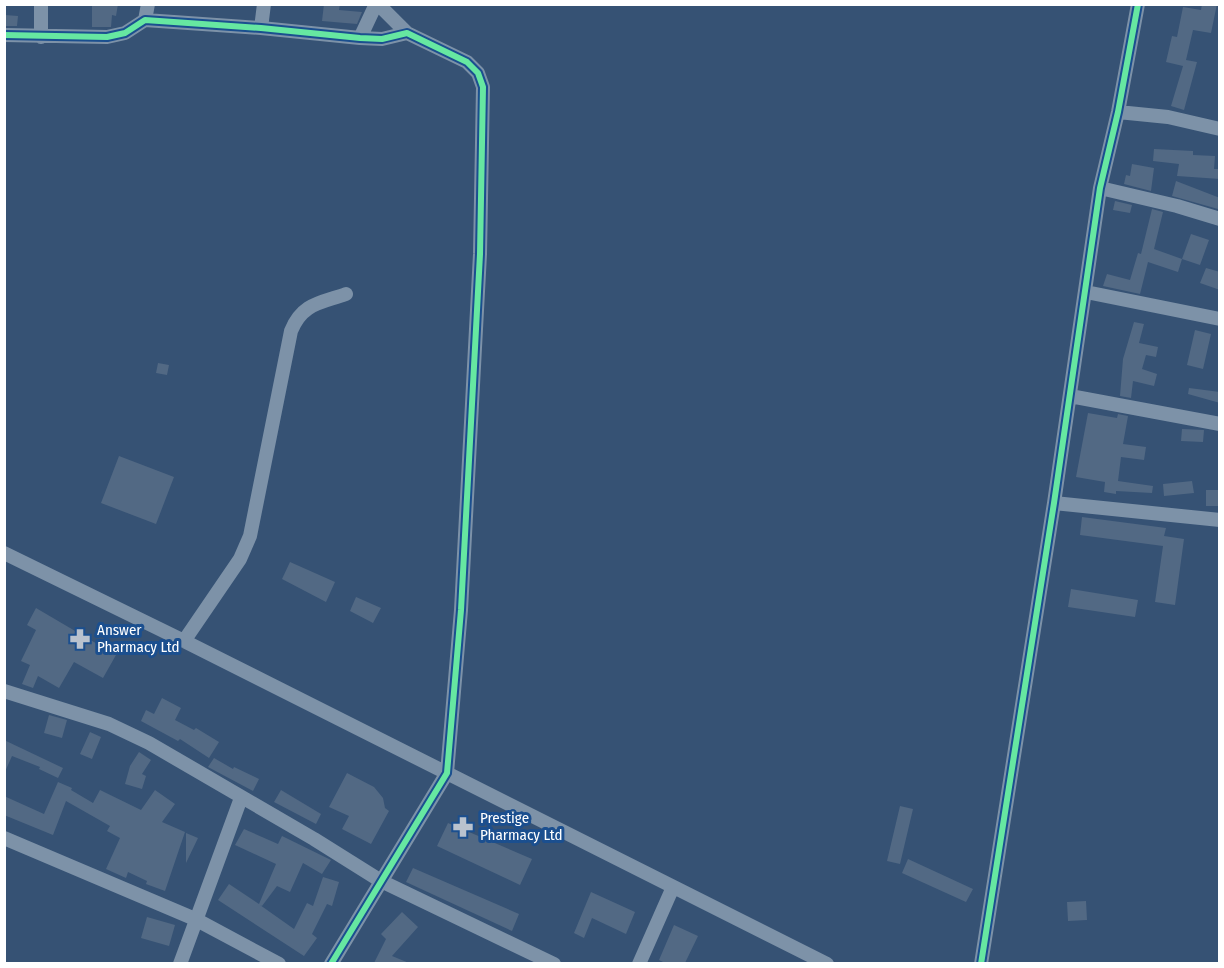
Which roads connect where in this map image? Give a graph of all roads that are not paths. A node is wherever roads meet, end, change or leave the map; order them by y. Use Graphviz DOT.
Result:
graph roads {
  1 [pos="41,4"];
  2 [pos="148,4"];
  3 [pos="264,4"];
  4 [pos="377,4"];
  5 [pos="1138,4"];
  6 [pos="145,20"];
  7 [pos="261,28"];
  8 [pos="407,33"];
  9 [pos="4,35"];
  10 [pos="41,37"];
  11 [pos="360,38"];
  12 [pos="1118,111"];
  13 [pos="1220,129"];
  14 [pos="1100,188"];
  15 [pos="1220,219"];
  16 [pos="1086,292"];
  17 [pos="346,294"];
  18 [pos="1220,319"];
  19 [pos="1070,396"];
  20 [pos="1220,424"];
  21 [pos="1054,503"];
  22 [pos="1220,520"];
  23 [pos="4,553"];
  24 [pos="184,641"];
  25 [pos="4,691"];
  26 [pos="447,773"];
  27 [pos="241,798"];
  28 [pos="4,838"];
  29 [pos="381,881"];
  30 [pos="673,887"];
  31 [pos="195,919"];
  32 [pos="180,963"];
  33 [pos="279,963"];
  34 [pos="331,963"];
  35 [pos="554,963"];
  36 [pos="639,963"];
  37 [pos="827,963"];
  38 [pos="981,963"];
  1 -- 10 [label="street"];
  2 -- 6 [label="street"];
  3 -- 7 [label="street"];
  4 -- 8 [label="street"];
  4 -- 11 [label="street"];
  5 -- 12 [label="street"];
  6 -- 7 [label="street"];
  6 -- 10 [label="street"];
  7 -- 11 [label="street"];
  8 -- 11 [label="street"];
  8 -- 26 [label="street"];
  9 -- 10 [label="street"];
  12 -- 13 [label="street"];
  12 -- 14 [label="street"];
  14 -- 15 [label="street"];
  14 -- 16 [label="street"];
  16 -- 18 [label="street"];
  16 -- 19 [label="street"];
  17 -- 24 [label="street"];
  19 -- 20 [label="street"];
  19 -- 21 [label="street"];
  21 -- 22 [label="street"];
  21 -- 38 [label="street"];
  23 -- 24 [label="street"];
  24 -- 26 [label="street"];
  25 -- 27 [label="street"];
  26 -- 29 [label="street"];
  26 -- 30 [label="street"];
  27 -- 29 [label="street"];
  27 -- 31 [label="street"];
  28 -- 31 [label="street"];
  29 -- 34 [label="street"];
  29 -- 35 [label="street"];
  30 -- 36 [label="street"];
  30 -- 37 [label="street"];
  31 -- 32 [label="street"];
  31 -- 33 [label="street"];
}
